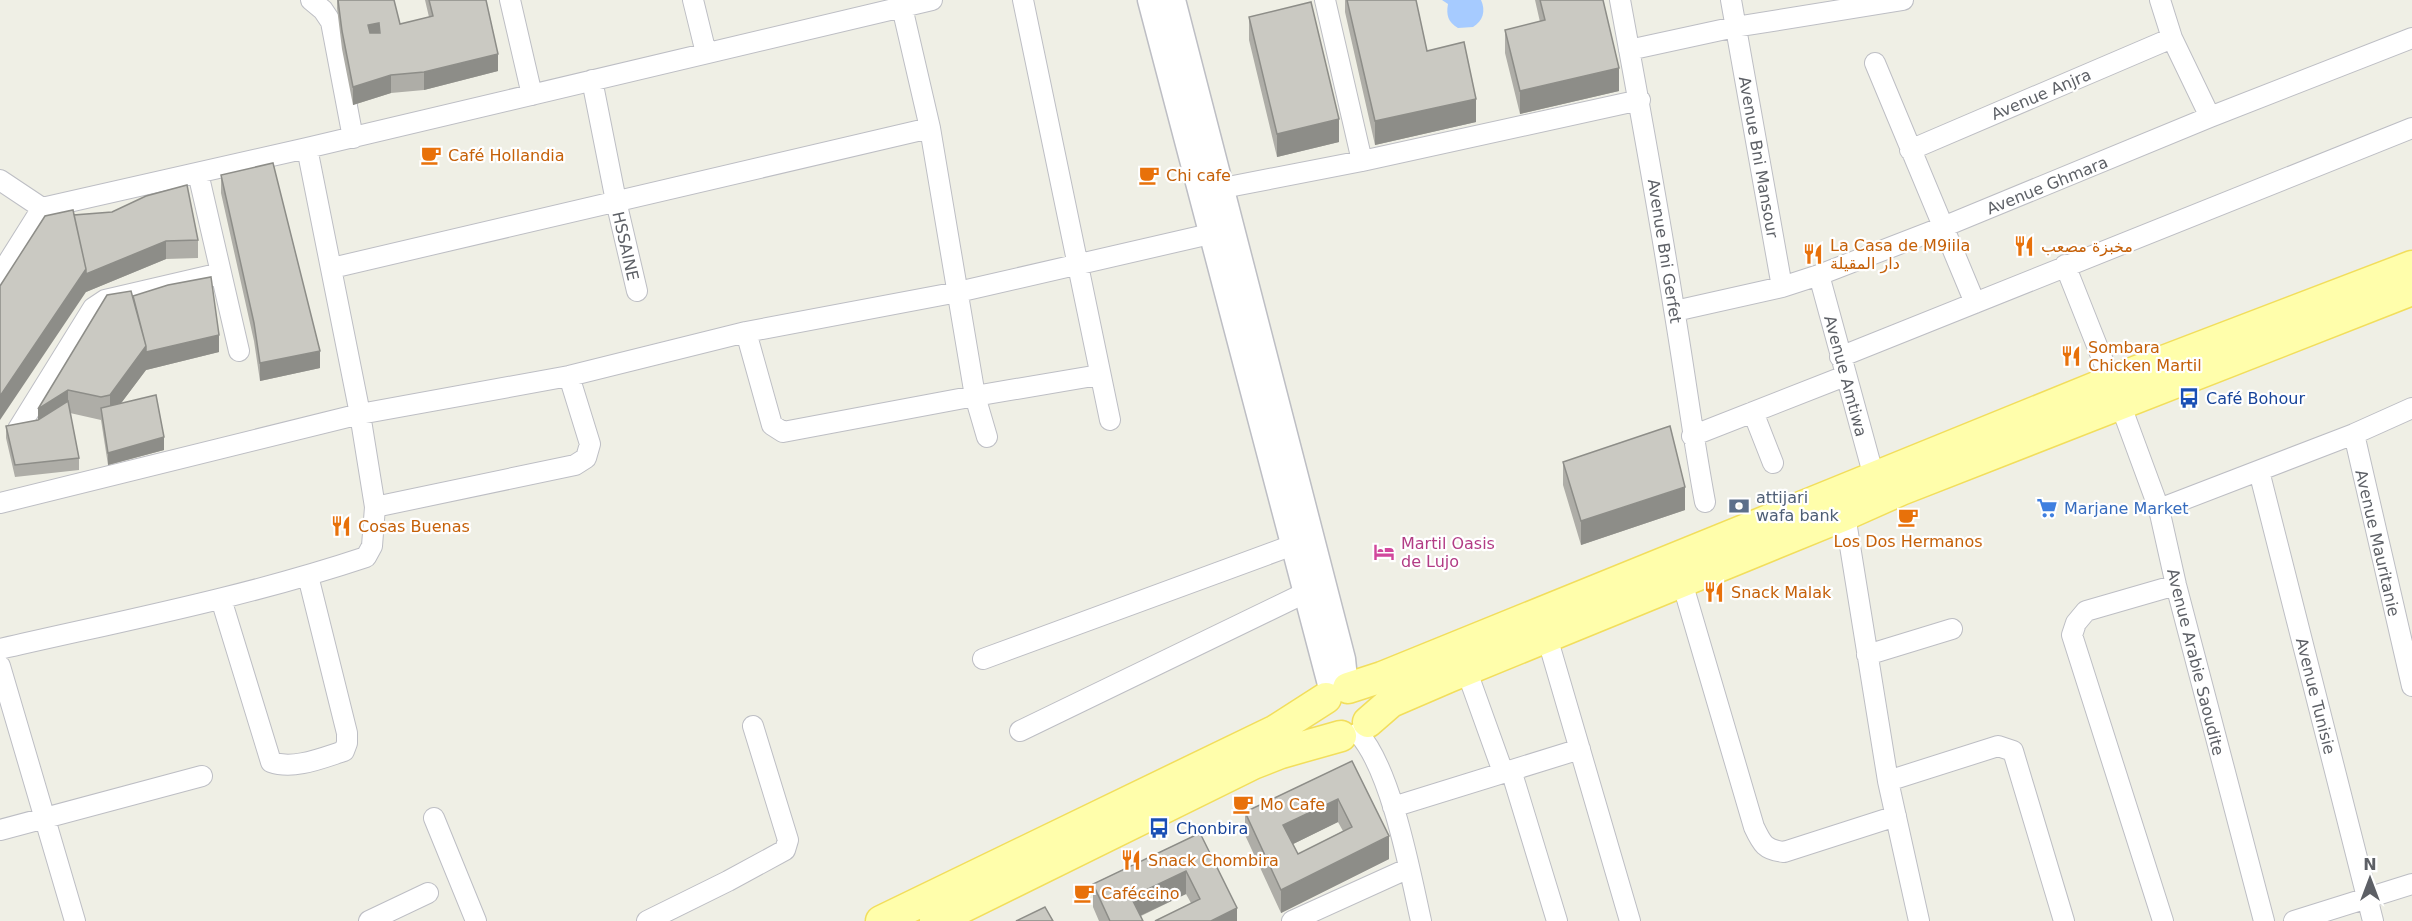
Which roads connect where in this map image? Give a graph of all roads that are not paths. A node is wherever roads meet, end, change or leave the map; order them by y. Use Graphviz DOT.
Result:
graph roads {
  1 [pos="311,0"];
  2 [pos="510,0"];
  3 [pos="693,0"];
  4 [pos="932,0"];
  5 [pos="1023,0"];
  6 [pos="1150,0"];
  7 [pos="1173,0"];
  8 [pos="1325,0"];
  9 [pos="1620,0"];
  10 [pos="1731,0"];
  11 [pos="1903,0"];
  12 [pos="2160,0"];
  13 [pos="902,7"];
  14 [pos="1820,7"];
  15 [pos="1735,27"];
  16 [pos="2172,38"];
  17 [pos="2412,38"];
  18 [pos="1629,50"];
  19 [pos="706,53"];
  20 [pos="1875,63"];
  21 [pos="592,80"];
  22 [pos="532,94"];
  23 [pos="1640,100"];
  24 [pos="2210,117"];
  25 [pos="930,128"];
  26 [pos="2412,128"];
  27 [pos="353,138"];
  28 [pos="307,148"];
  29 [pos="1910,150"];
  30 [pos="1362,161"];
  31 [pos="198,174"];
  32 [pos="0,180"];
  33 [pos="1223,188"];
  34 [pos="616,201"];
  35 [pos="42,207"];
  36 [pos="1943,227"];
  37 [pos="1210,234"];
  38 [pos="1078,265"];
  39 [pos="2065,265"];
  40 [pos="2412,266"];
  41 [pos="332,268"];
  42 [pos="221,273"];
  43 [pos="0,275"];
  44 [pos="1819,275"];
  45 [pos="1782,287"];
  46 [pos="2412,290"];
  47 [pos="637,291"];
  48 [pos="958,292"];
  49 [pos="1975,303"];
  50 [pos="1675,311"];
  51 [pos="746,332"];
  52 [pos="239,351"];
  53 [pos="1843,366"];
  54 [pos="1099,375"];
  55 [pos="569,376"];
  56 [pos="2116,393"];
  57 [pos="975,396"];
  58 [pos="1753,412"];
  59 [pos="2411,412"];
  60 [pos="360,414"];
  61 [pos="1110,420"];
  62 [pos="18,429"];
  63 [pos="2354,434"];
  64 [pos="1692,436"];
  65 [pos="987,437"];
  66 [pos="1773,463"];
  67 [pos="2259,471"];
  68 [pos="1874,477"];
  69 [pos="1705,502"];
  70 [pos="0,503"];
  71 [pos="375,507"];
  72 [pos="2159,509"];
  73 [pos="1845,515"];
  74 [pos="1293,545"];
  75 [pos="308,576"];
  76 [pos="1682,582"];
  77 [pos="2176,585"];
  78 [pos="1307,592"];
  79 [pos="221,599"];
  80 [pos="1952,629"];
  81 [pos="1547,637"];
  82 [pos="0,650"];
  83 [pos="1867,655"];
  84 [pos="982,659"];
  85 [pos="0,666"];
  86 [pos="1466,669"];
  87 [pos="2412,686"];
  88 [pos="1338,692"];
  89 [pos="753,726"];
  90 [pos="1356,730"];
  91 [pos="1020,731"];
  92 [pos="1580,749"];
  93 [pos="1507,771"];
  94 [pos="202,776"];
  95 [pos="1888,781"];
  96 [pos="1393,807"];
  97 [pos="1896,816"];
  98 [pos="43,818"];
  99 [pos="434,818"];
  100 [pos="0,830"];
  101 [pos="1409,868"];
  102 [pos="2412,884"];
  103 [pos="428,893"];
  104 [pos="2366,898"];
  105 [pos="75,921"];
  106 [pos="369,921"];
  107 [pos="476,921"];
  108 [pos="647,921"];
  109 [pos="881,921"];
  110 [pos="935,921"];
  111 [pos="1292,921"];
  112 [pos="1421,921"];
  113 [pos="1557,921"];
  114 [pos="1630,921"];
  115 [pos="1919,921"];
  116 [pos="2064,921"];
  117 [pos="2163,921"];
  118 [pos="2264,921"];
  119 [pos="2294,921"];
  120 [pos="2373,921"];
  1 -- 27 [label="street"];
  2 -- 22 [label="street"];
  3 -- 19 [label="street"];
  4 -- 13 [label="street"];
  5 -- 38 [label="street"];
  6 -- 37 [label="street"];
  7 -- 33 [label="street"];
  8 -- 30 [label="street"];
  9 -- 18 [label="street, Avenue Bni Gerfet"];
  10 -- 15 [label="street, Avenue Bni Mansour"];
  11 -- 14 [label="street"];
  12 -- 16 [label="street"];
  13 -- 19 [label="street"];
  13 -- 25 [label="street"];
  14 -- 15 [label="street"];
  15 -- 18 [label="street"];
  15 -- 45 [label="street, Avenue Bni Mansour"];
  16 -- 24 [label="street"];
  16 -- 29 [label="street, Avenue Anjra"];
  17 -- 24 [label="street, Avenue Ghmara"];
  18 -- 23 [label="street, Avenue Bni Gerfet"];
  19 -- 21 [label="street"];
  20 -- 29 [label="street"];
  21 -- 22 [label="street"];
  21 -- 34 [label="street, HSSAINE"];
  22 -- 27 [label="street"];
  23 -- 30 [label="street"];
  23 -- 50 [label="street, Avenue Bni Gerfet"];
  24 -- 36 [label="street, Avenue Ghmara"];
  25 -- 34 [label="street"];
  25 -- 48 [label="street"];
  26 -- 39 [label="street"];
  27 -- 28 [label="street"];
  28 -- 31 [label="street"];
  28 -- 41 [label="street"];
  29 -- 36 [label="street"];
  30 -- 33 [label="street"];
  31 -- 35 [label="street"];
  31 -- 42 [label="street"];
  32 -- 35 [label="street"];
  33 -- 88 [label="street"];
  34 -- 41 [label="street"];
  34 -- 47 [label="street, HSSAINE"];
  35 -- 43 [label="street"];
  36 -- 44 [label="street, Avenue Ghmara"];
  36 -- 49 [label="street"];
  37 -- 38 [label="street"];
  37 -- 74 [label="street"];
  38 -- 48 [label="street"];
  38 -- 54 [label="street"];
  39 -- 49 [label="street"];
  39 -- 56 [label="street, Avenue Arabie Saoudite"];
  40 -- 56 [label="main road"];
  41 -- 60 [label="street"];
  42 -- 52 [label="street"];
  42 -- 62 [label="street"];
  44 -- 45 [label="street, Avenue Ghmara"];
  44 -- 53 [label="street, Avenue Amtiwa"];
  45 -- 50 [label="street, Avenue Ghmara"];
  46 -- 56 [label="main road"];
  48 -- 51 [label="street"];
  48 -- 57 [label="street"];
  49 -- 53 [label="street"];
  50 -- 64 [label="street, Avenue Bni Gerfet"];
  51 -- 55 [label="street"];
  51 -- 57 [label="street"];
  53 -- 58 [label="street"];
  53 -- 68 [label="street, Avenue Amtiwa"];
  54 -- 57 [label="street"];
  54 -- 61 [label="street"];
  55 -- 60 [label="street"];
  55 -- 71 [label="street"];
  56 -- 68 [label="main road"];
  56 -- 72 [label="street, Avenue Arabie Saoudite"];
  56 -- 73 [label="main road"];
  57 -- 65 [label="street"];
  58 -- 64 [label="street"];
  58 -- 66 [label="street"];
  59 -- 63 [label="street"];
  60 -- 70 [label="street"];
  60 -- 71 [label="street"];
  63 -- 67 [label="street"];
  63 -- 87 [label="street, Avenue Mauritanie"];
  64 -- 69 [label="street, Avenue Bni Gerfet"];
  67 -- 72 [label="street"];
  67 -- 104 [label="street, Avenue Tunisie"];
  68 -- 88 [label="main road"];
  71 -- 75 [label="street"];
  72 -- 77 [label="street, Avenue Arabie Saoudite"];
  73 -- 76 [label="main road"];
  73 -- 83 [label="street"];
  74 -- 78 [label="street"];
  74 -- 84 [label="street"];
  75 -- 79 [label="street"];
  75 -- 79 [label="street"];
  76 -- 81 [label="main road"];
  76 -- 97 [label="street"];
  77 -- 117 [label="street"];
  77 -- 118 [label="street, Avenue Arabie Saoudite"];
  78 -- 88 [label="street"];
  78 -- 91 [label="street"];
  79 -- 82 [label="street"];
  80 -- 83 [label="street"];
  81 -- 86 [label="main road"];
  81 -- 92 [label="street"];
  83 -- 95 [label="street"];
  85 -- 98 [label="street"];
  86 -- 90 [label="main road"];
  86 -- 93 [label="street"];
  88 -- 90 [label="main road"];
  88 -- 90 [label="main road"];
  88 -- 109 [label="main road"];
  89 -- 108 [label="street"];
  90 -- 96 [label="street"];
  90 -- 110 [label="main road"];
  92 -- 93 [label="street"];
  92 -- 114 [label="street"];
  93 -- 96 [label="street"];
  93 -- 113 [label="street"];
  94 -- 98 [label="street"];
  95 -- 97 [label="street"];
  95 -- 116 [label="street"];
  96 -- 101 [label="street"];
  97 -- 115 [label="street"];
  98 -- 100 [label="street"];
  98 -- 105 [label="street"];
  99 -- 107 [label="street"];
  101 -- 111 [label="street"];
  101 -- 112 [label="street"];
  102 -- 104 [label="street"];
  103 -- 106 [label="street"];
  104 -- 119 [label="street"];
  104 -- 120 [label="street, Avenue Tunisie"];
}
